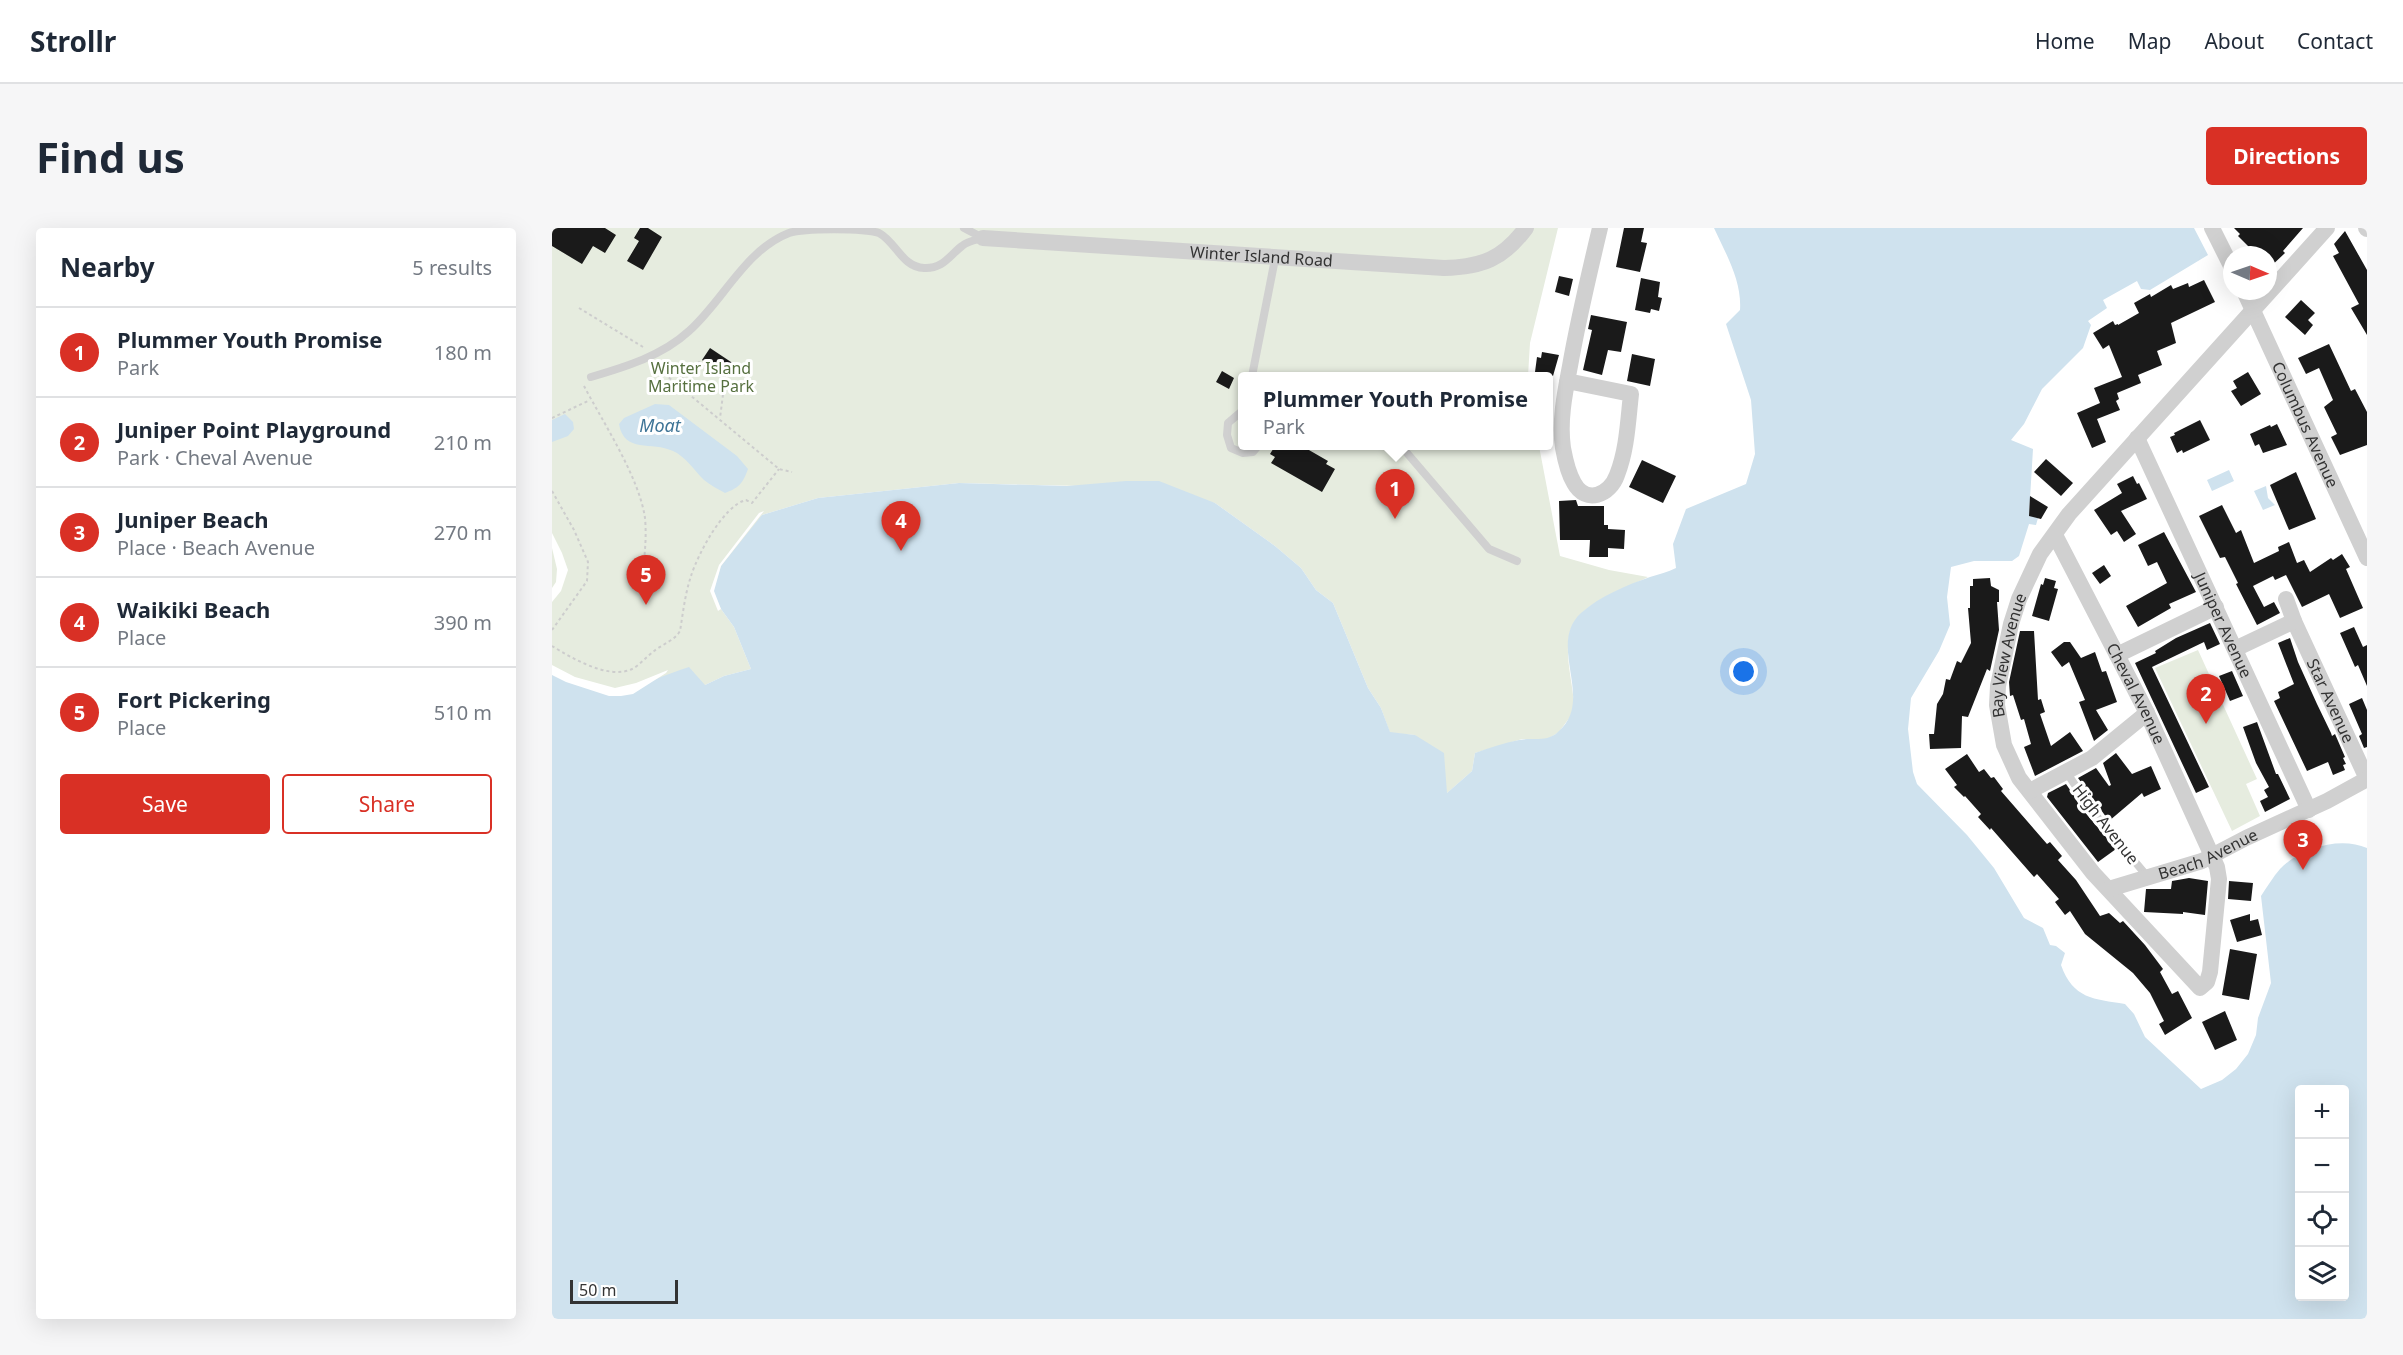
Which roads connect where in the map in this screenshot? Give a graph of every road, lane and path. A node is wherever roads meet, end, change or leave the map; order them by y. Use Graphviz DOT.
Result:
graph roads {
  1 [pos="781,228"];
  2 [pos="849,228"];
  3 [pos="886,228"];
  4 [pos="964,228"];
  5 [pos="1526,228"];
  6 [pos="1600,228"];
  7 [pos="2212,228"];
  8 [pos="2327,228"];
  9 [pos="878,233"];
  10 [pos="983,238"];
  11 [pos="774,239"];
  12 [pos="2223,250"];
  13 [pos="1275,259"];
  14 [pos="2249,300"];
  15 [pos="579,308"];
  16 [pos="2254,309"];
  17 [pos="646,358"];
  18 [pos="1253,372"];
  19 [pos="591,376"];
  20 [pos="580,378"];
  21 [pos="1567,381"];
  22 [pos="677,384"];
  23 [pos="591,399"];
  24 [pos="1238,413"];
  25 [pos="552,418"];
  26 [pos="719,419"];
  27 [pos="2137,438"];
  28 [pos="1254,450"];
  29 [pos="1404,450"];
  30 [pos="779,469"];
  31 [pos="792,472"];
  32 [pos="552,491"];
  33 [pos="2055,535"];
  34 [pos="2367,558"];
  35 [pos="1517,561"];
  36 [pos="641,583"];
  37 [pos="2286,599"];
  38 [pos="2216,607"];
  39 [pos="2294,621"];
  40 [pos="552,630"];
  41 [pos="552,646"];
  42 [pos="2235,649"];
  43 [pos="2117,655"];
  44 [pos="2147,713"];
  45 [pos="2067,772"];
  46 [pos="2367,779"];
  47 [pos="2030,791"];
  48 [pos="2309,810"];
  49 [pos="2213,856"];
  50 [pos="2147,876"];
  51 [pos="2109,889"];
  1 -- 11 [label="lane"];
  2 -- 9 [label="lane"];
  2 -- 11 [label="lane"];
  3 -- 9 [label="lane"];
  4 -- 10 [label="lane, Winter Island Road"];
  5 -- 13 [label="street, Winter Island Road"];
  6 -- 21 [label="street"];
  7 -- 12 [label="street"];
  8 -- 16 [label="street, Bay View Avenue"];
  9 -- 10 [label="lane"];
  10 -- 13 [label="street, Winter Island Road"];
  11 -- 17 [label="lane"];
  13 -- 18 [label="lane"];
  14 -- 16 [label="street, Columbus Avenue"];
  15 -- 17 [label="path"];
  16 -- 27 [label="street, Bay View Avenue"];
  16 -- 34 [label="street, Columbus Avenue"];
  17 -- 19 [label="lane"];
  17 -- 22 [label="path"];
  20 -- 23 [label="path"];
  21 -- 21 [label="street"];
  22 -- 26 [label="path"];
  22 -- 26 [label="path"];
  23 -- 25 [label="path"];
  23 -- 36 [label="path"];
  24 -- 28 [label="lane"];
  26 -- 30 [label="path"];
  27 -- 33 [label="street, Bay View Avenue"];
  27 -- 38 [label="street, Juniper Avenue"];
  29 -- 35 [label="lane"];
  30 -- 31 [label="path"];
  30 -- 41 [label="path"];
  32 -- 40 [label="path"];
  33 -- 43 [label="street, Cheval Avenue"];
  33 -- 47 [label="street, Bay View Avenue"];
  37 -- 39 [label="street, Star Avenue"];
  38 -- 42 [label="street, Juniper Avenue"];
  38 -- 43 [label="street"];
  39 -- 42 [label="street"];
  39 -- 46 [label="street, Star Avenue"];
  42 -- 48 [label="street, Juniper Avenue"];
  43 -- 44 [label="street, Cheval Avenue"];
  44 -- 45 [label="street"];
  44 -- 49 [label="street, Cheval Avenue"];
  45 -- 47 [label="street"];
  45 -- 50 [label="lane, High Avenue"];
  46 -- 48 [label="street, Beach Avenue"];
  47 -- 51 [label="street, Bay View Avenue"];
  48 -- 49 [label="street, Beach Avenue"];
  49 -- 50 [label="street, Beach Avenue"];
  49 -- 51 [label="street, Bay View Avenue"];
  50 -- 51 [label="street, Beach Avenue"];
}
